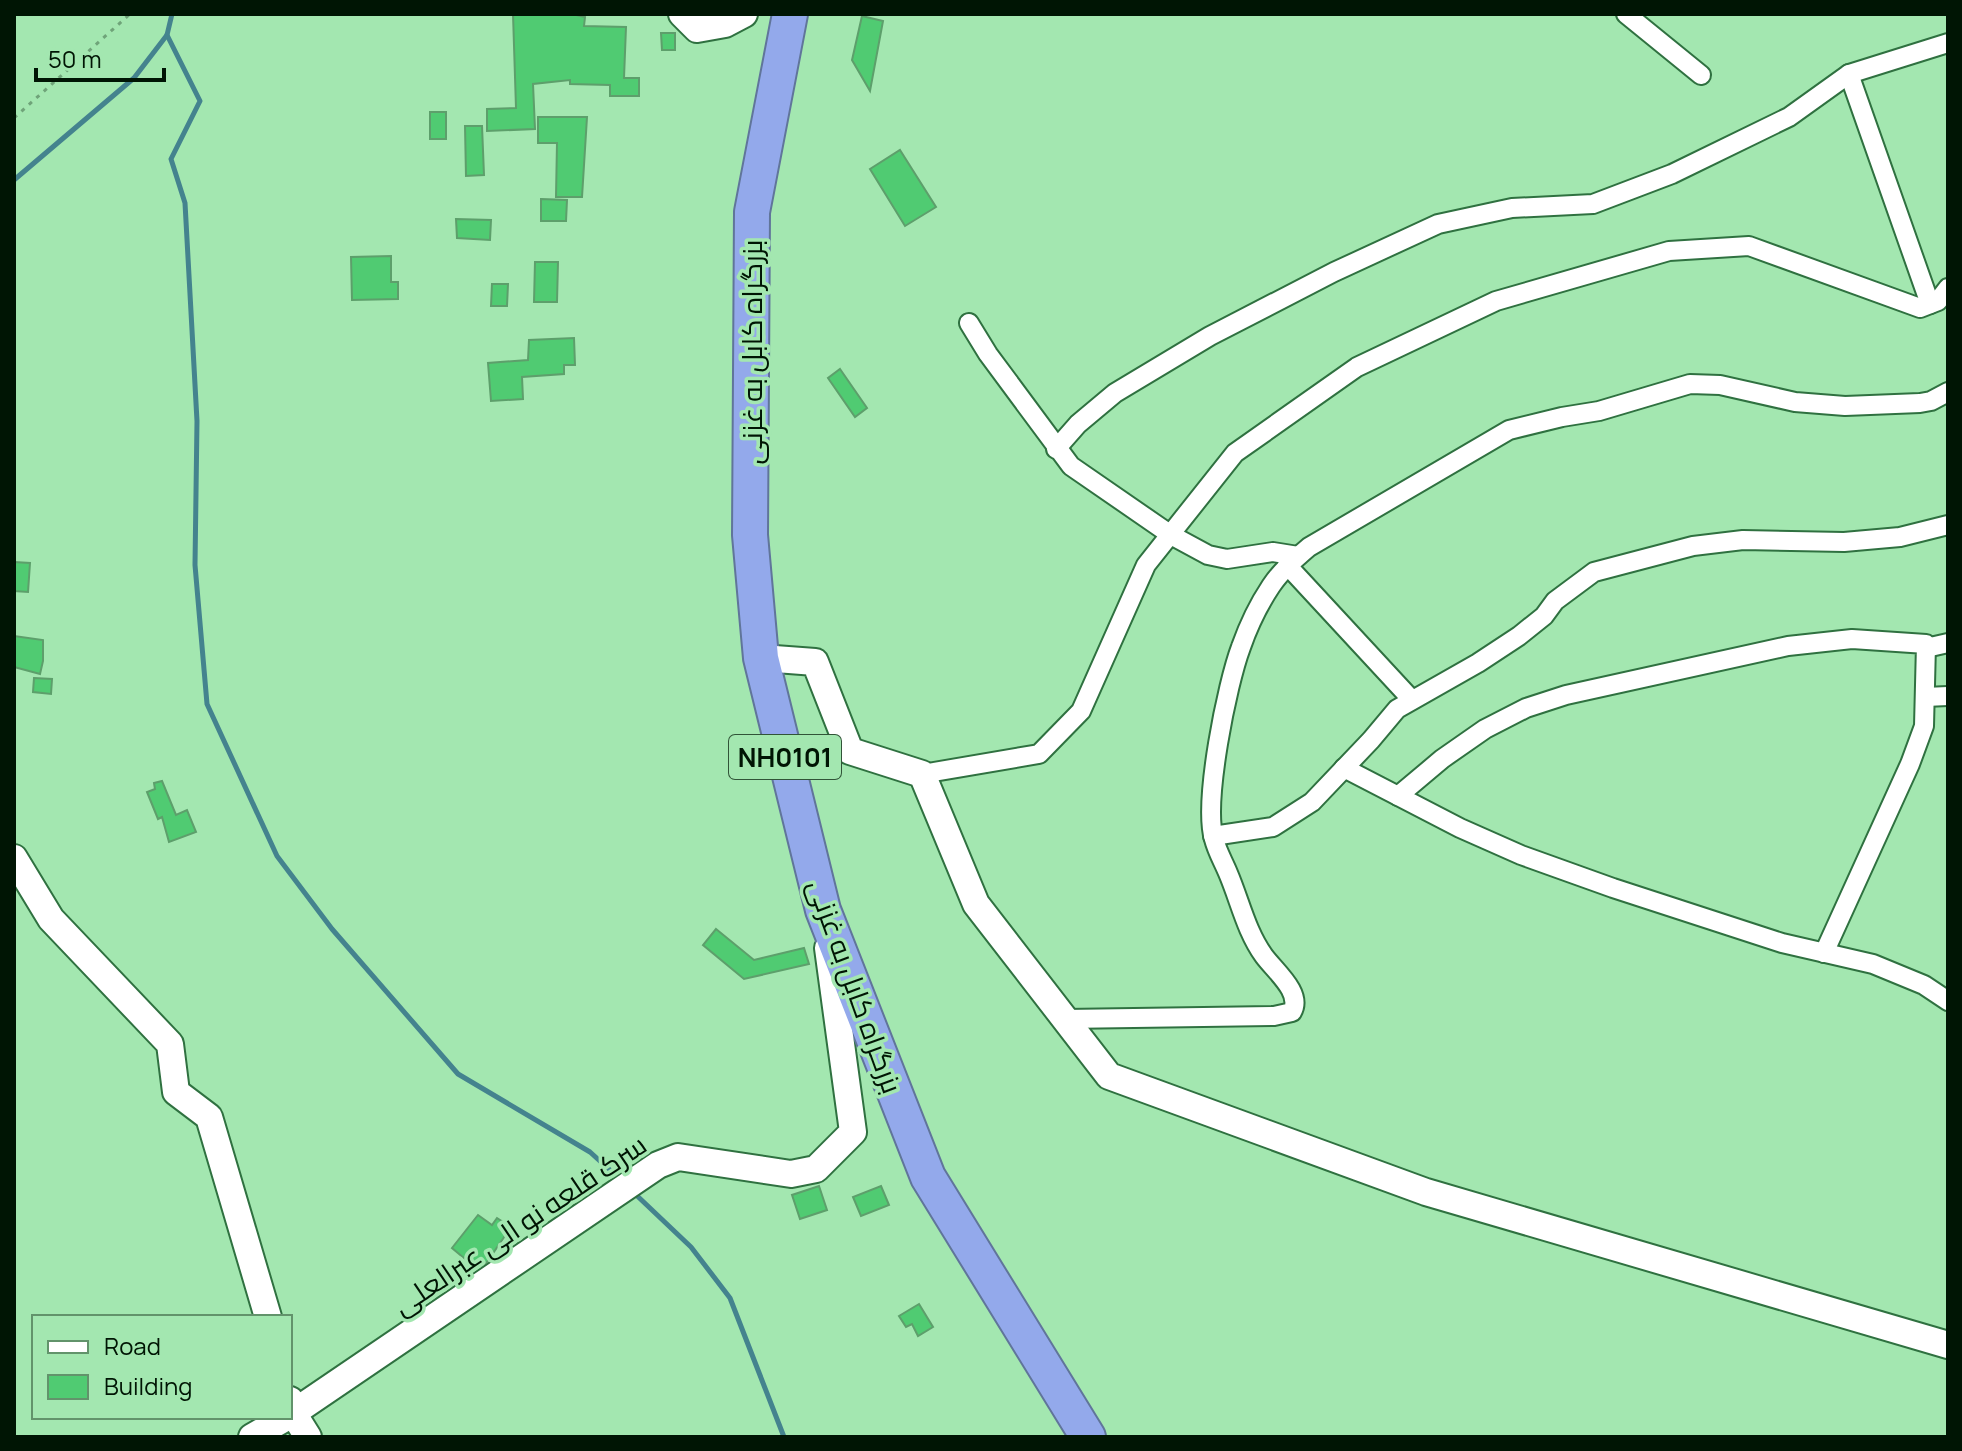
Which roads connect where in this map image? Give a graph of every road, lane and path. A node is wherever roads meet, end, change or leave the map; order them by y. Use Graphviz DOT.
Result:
graph roads {
  1 [pos="130,14"];
  2 [pos="682,14"];
  3 [pos="744,14"];
  4 [pos="790,14"];
  5 [pos="1626,14"];
  6 [pos="1948,43"];
  7 [pos="1849,74"];
  8 [pos="1701,75"];
  9 [pos="14,118"];
  10 [pos="1948,288"];
  11 [pos="1930,304"];
  12 [pos="969,323"];
  13 [pos="1948,392"];
  14 [pos="1056,449"];
  15 [pos="1948,525"];
  16 [pos="1171,535"];
  17 [pos="1293,560"];
  18 [pos="1948,643"];
  19 [pos="1926,648"];
  20 [pos="761,658"];
  21 [pos="1948,696"];
  22 [pos="1925,697"];
  23 [pos="1412,700"];
  24 [pos="1344,768"];
  25 [pos="922,774"];
  26 [pos="1398,796"];
  27 [pos="1213,836"];
  28 [pos="14,858"];
  29 [pos="823,910"];
  30 [pos="1824,953"];
  31 [pos="1948,1001"];
  32 [pos="1065,1019"];
  33 [pos="267,1315"];
  34 [pos="1948,1345"];
  35 [pos="292,1410"];
  36 [pos="292,1414"];
  37 [pos="278,1419"];
  38 [pos="252,1437"];
  39 [pos="308,1437"];
  40 [pos="1088,1437"];
  1 -- 9 [label="path"];
  2 -- 3 [label="street"];
  4 -- 20 [label="highway, بزرگراه کابل به غزنی / NH0101"];
  5 -- 8 [label="street"];
  6 -- 7 [label="street"];
  7 -- 11 [label="street"];
  7 -- 14 [label="street"];
  10 -- 11 [label="street"];
  11 -- 16 [label="street"];
  12 -- 14 [label="street"];
  13 -- 17 [label="street"];
  14 -- 16 [label="street"];
  15 -- 23 [label="street"];
  16 -- 17 [label="street"];
  16 -- 25 [label="street"];
  17 -- 23 [label="street"];
  17 -- 27 [label="street"];
  18 -- 19 [label="street"];
  19 -- 22 [label="street"];
  19 -- 26 [label="street"];
  20 -- 25 [label="street"];
  20 -- 29 [label="highway, بزرگراه کابل به غزنی / NH0101"];
  21 -- 22 [label="street"];
  22 -- 30 [label="street"];
  23 -- 24 [label="street"];
  24 -- 26 [label="street"];
  24 -- 27 [label="street"];
  25 -- 32 [label="street"];
  26 -- 30 [label="street"];
  27 -- 32 [label="street"];
  28 -- 33 [label="street"];
  29 -- 35 [label="street, سرک قلعه نو الی عبرالعلی"];
  29 -- 40 [label="highway, بزرگراه کابل به غزنی / NH0101"];
  30 -- 31 [label="street"];
  32 -- 34 [label="street"];
  36 -- 39 [label="street"];
  37 -- 38 [label="street, سرک قلعه نو الی عبرالعلی"];
}
